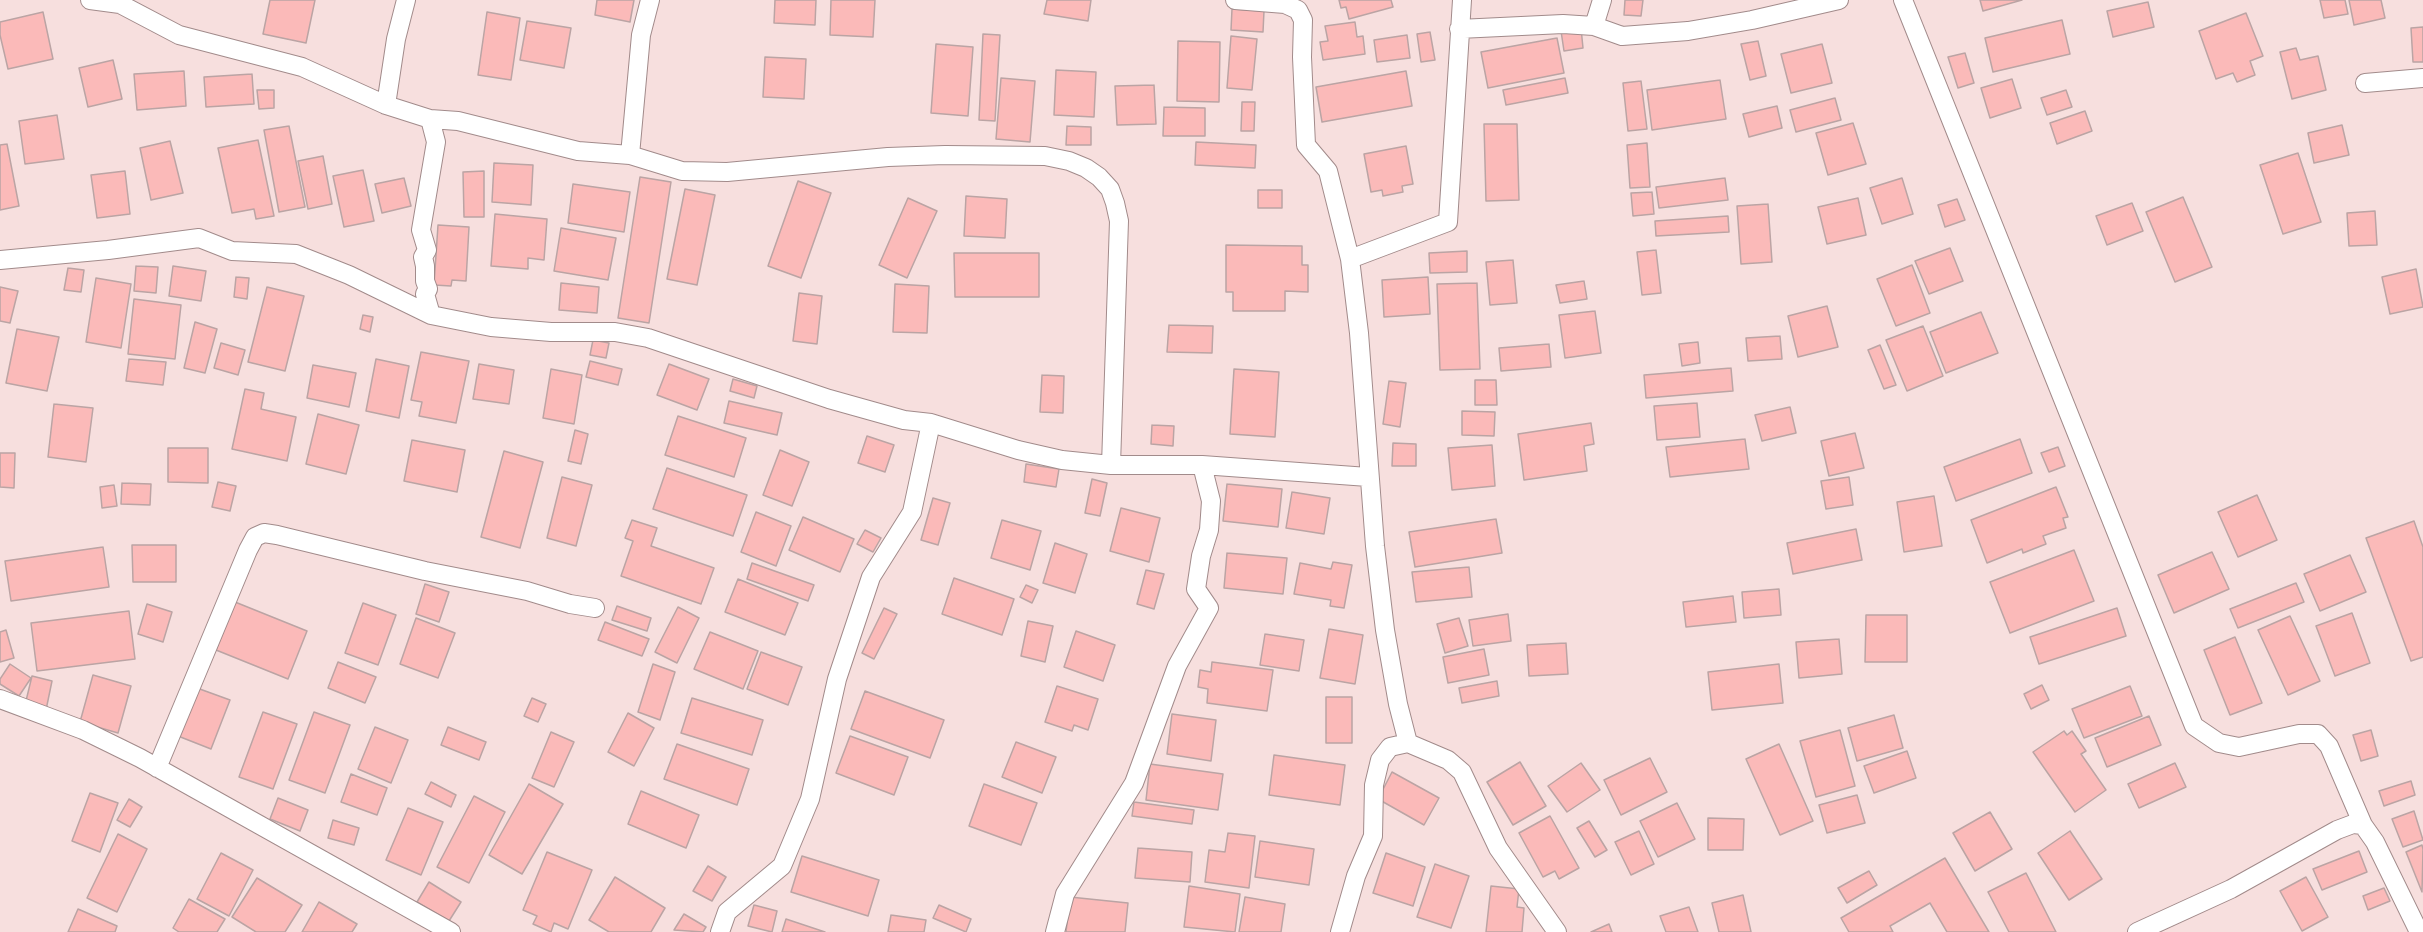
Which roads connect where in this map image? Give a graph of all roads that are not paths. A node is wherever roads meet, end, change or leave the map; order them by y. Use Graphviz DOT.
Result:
graph roads {
  1 [pos="90,0"];
  2 [pos="406,0"];
  3 [pos="650,0"];
  4 [pos="1234,0"];
  5 [pos="1462,0"];
  6 [pos="1602,0"];
  7 [pos="1839,0"];
  8 [pos="1903,0"];
  9 [pos="121,2"];
  10 [pos="1594,26"];
  11 [pos="1459,29"];
  12 [pos="2423,78"];
  13 [pos="2365,83"];
  14 [pos="386,105"];
  15 [pos="430,119"];
  16 [pos="630,155"];
  17 [pos="1350,259"];
  18 [pos="0,260"];
  19 [pos="431,315"];
  20 [pos="931,423"];
  21 [pos="1111,465"];
  22 [pos="1202,465"];
  23 [pos="1368,477"];
  24 [pos="595,608"];
  25 [pos="0,699"];
  26 [pos="1408,743"];
  27 [pos="158,768"];
  28 [pos="2363,825"];
  29 [pos="451,932"];
  30 [pos="720,932"];
  31 [pos="1054,932"];
  32 [pos="1340,932"];
  33 [pos="1557,932"];
  34 [pos="2137,932"];
  35 [pos="2419,932"];
  1 -- 9 [label="street"];
  2 -- 14 [label="street"];
  3 -- 16 [label="street"];
  4 -- 17 [label="street"];
  5 -- 11 [label="street"];
  6 -- 10 [label="street"];
  7 -- 10 [label="street"];
  8 -- 28 [label="street"];
  9 -- 14 [label="street"];
  10 -- 11 [label="street"];
  11 -- 17 [label="street"];
  12 -- 13 [label="street"];
  14 -- 15 [label="street"];
  15 -- 16 [label="street"];
  15 -- 19 [label="street"];
  16 -- 21 [label="street"];
  17 -- 23 [label="street"];
  18 -- 19 [label="street"];
  19 -- 20 [label="street"];
  20 -- 21 [label="street"];
  20 -- 30 [label="street"];
  21 -- 22 [label="street"];
  22 -- 23 [label="street"];
  22 -- 31 [label="street"];
  23 -- 26 [label="street"];
  24 -- 27 [label="street"];
  25 -- 27 [label="street"];
  26 -- 32 [label="street"];
  26 -- 33 [label="street"];
  27 -- 29 [label="street"];
  28 -- 34 [label="street"];
  28 -- 35 [label="street"];
}
